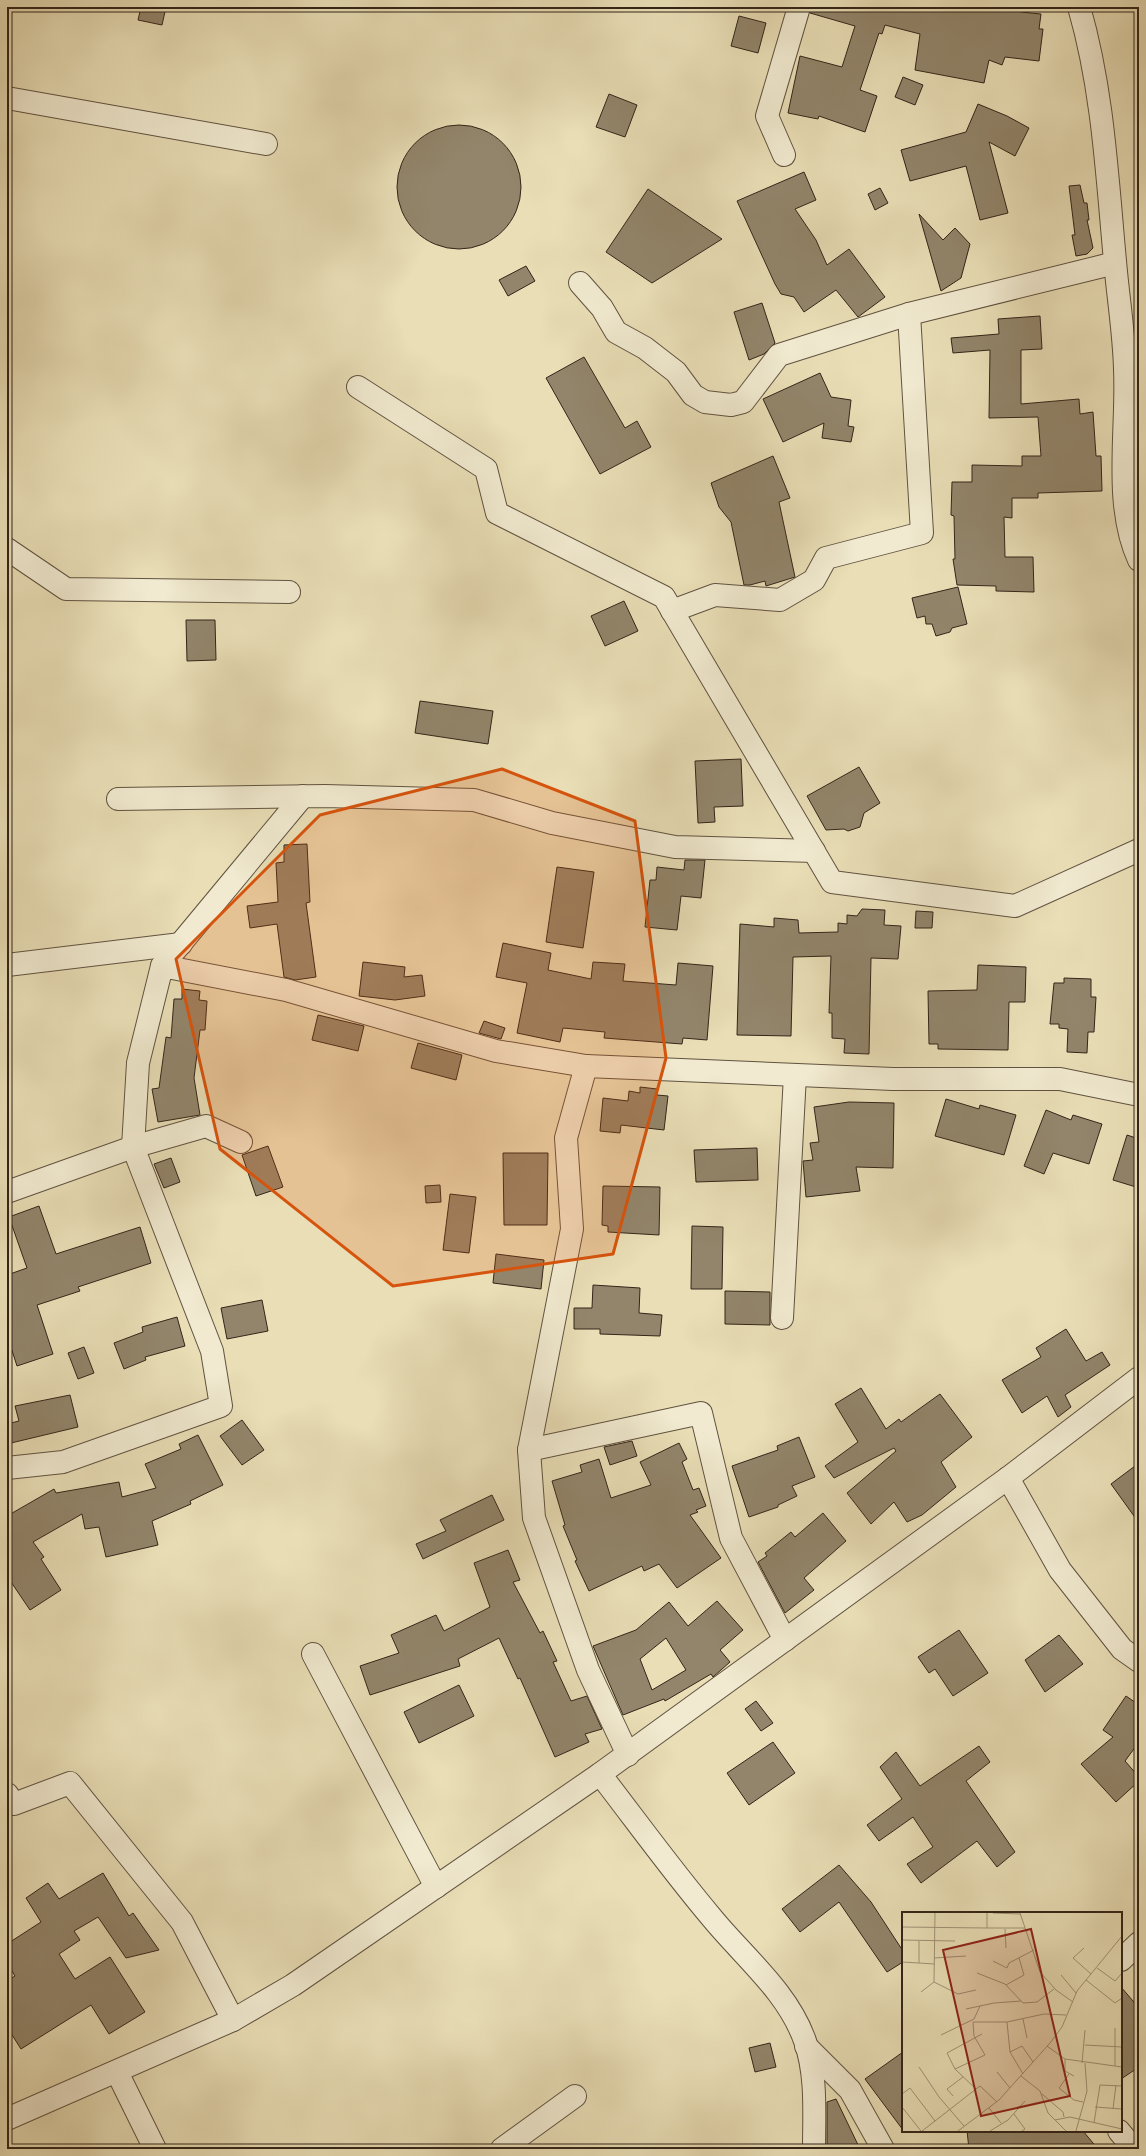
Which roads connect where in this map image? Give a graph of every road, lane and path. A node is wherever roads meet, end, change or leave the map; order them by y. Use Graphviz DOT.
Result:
graph roads {
  1 [pos="799,7"];
  2 [pos="1080,7"];
  3 [pos="7,98"];
  4 [pos="266,144"];
  5 [pos="784,155"];
  6 [pos="1115,263"];
  7 [pos="580,283"];
  8 [pos="909,314"];
  9 [pos="358,388"];
  10 [pos="7,549"];
  11 [pos="1139,560"];
  12 [pos="289,592"];
  13 [pos="672,611"];
  14 [pos="303,796"];
  15 [pos="118,799"];
  16 [pos="1139,850"];
  17 [pos="814,851"];
  18 [pos="181,944"];
  19 [pos="7,965"];
  20 [pos="162,966"];
  21 [pos="586,1066"];
  22 [pos="795,1075"];
  23 [pos="1139,1095"];
  24 [pos="241,1142"];
  25 [pos="133,1147"];
  26 [pos="7,1192"];
  27 [pos="782,1318"];
  28 [pos="1139,1378"];
  29 [pos="529,1450"];
  30 [pos="7,1468"];
  31 [pos="1008,1478"];
  32 [pos="785,1640"];
  33 [pos="313,1654"];
  34 [pos="1139,1660"];
  35 [pos="628,1755"];
  36 [pos="600,1774"];
  37 [pos="9,1802"];
  38 [pos="436,1886"];
  39 [pos="1139,1943"];
  40 [pos="1122,1959"];
  41 [pos="233,2020"];
  42 [pos="806,2046"];
  43 [pos="117,2072"];
  44 [pos="575,2096"];
  45 [pos="7,2119"];
  46 [pos="1120,2132"];
  47 [pos="155,2149"];
  48 [pos="502,2149"];
  49 [pos="814,2149"];
  50 [pos="883,2149"];
  51 [pos="1134,2149"];
  1 -- 5 [label="street"];
  2 -- 6 [label="street"];
  3 -- 4 [label="street"];
  6 -- 8 [label="street"];
  6 -- 11 [label="street"];
  7 -- 8 [label="street"];
  8 -- 13 [label="street"];
  9 -- 13 [label="street"];
  10 -- 12 [label="street"];
  13 -- 17 [label="street"];
  14 -- 15 [label="street"];
  14 -- 17 [label="street"];
  14 -- 18 [label="street"];
  16 -- 17 [label="street"];
  18 -- 19 [label="street"];
  18 -- 20 [label="street"];
  20 -- 21 [label="street"];
  20 -- 25 [label="street"];
  21 -- 22 [label="street"];
  21 -- 29 [label="street"];
  22 -- 23 [label="street"];
  22 -- 27 [label="street"];
  24 -- 25 [label="street"];
  25 -- 26 [label="street"];
  25 -- 30 [label="street"];
  28 -- 31 [label="street"];
  29 -- 32 [label="street"];
  29 -- 35 [label="street"];
  31 -- 32 [label="street"];
  31 -- 34 [label="street"];
  32 -- 35 [label="street"];
  33 -- 38 [label="street"];
  35 -- 36 [label="street"];
  36 -- 38 [label="street"];
  36 -- 42 [label="street"];
  37 -- 41 [label="street"];
  38 -- 41 [label="street"];
  39 -- 40 [label="street"];
  41 -- 43 [label="street"];
  42 -- 49 [label="street"];
  42 -- 50 [label="street"];
  43 -- 45 [label="street"];
  43 -- 47 [label="street"];
  44 -- 48 [label="street"];
  46 -- 51 [label="street"];
}
